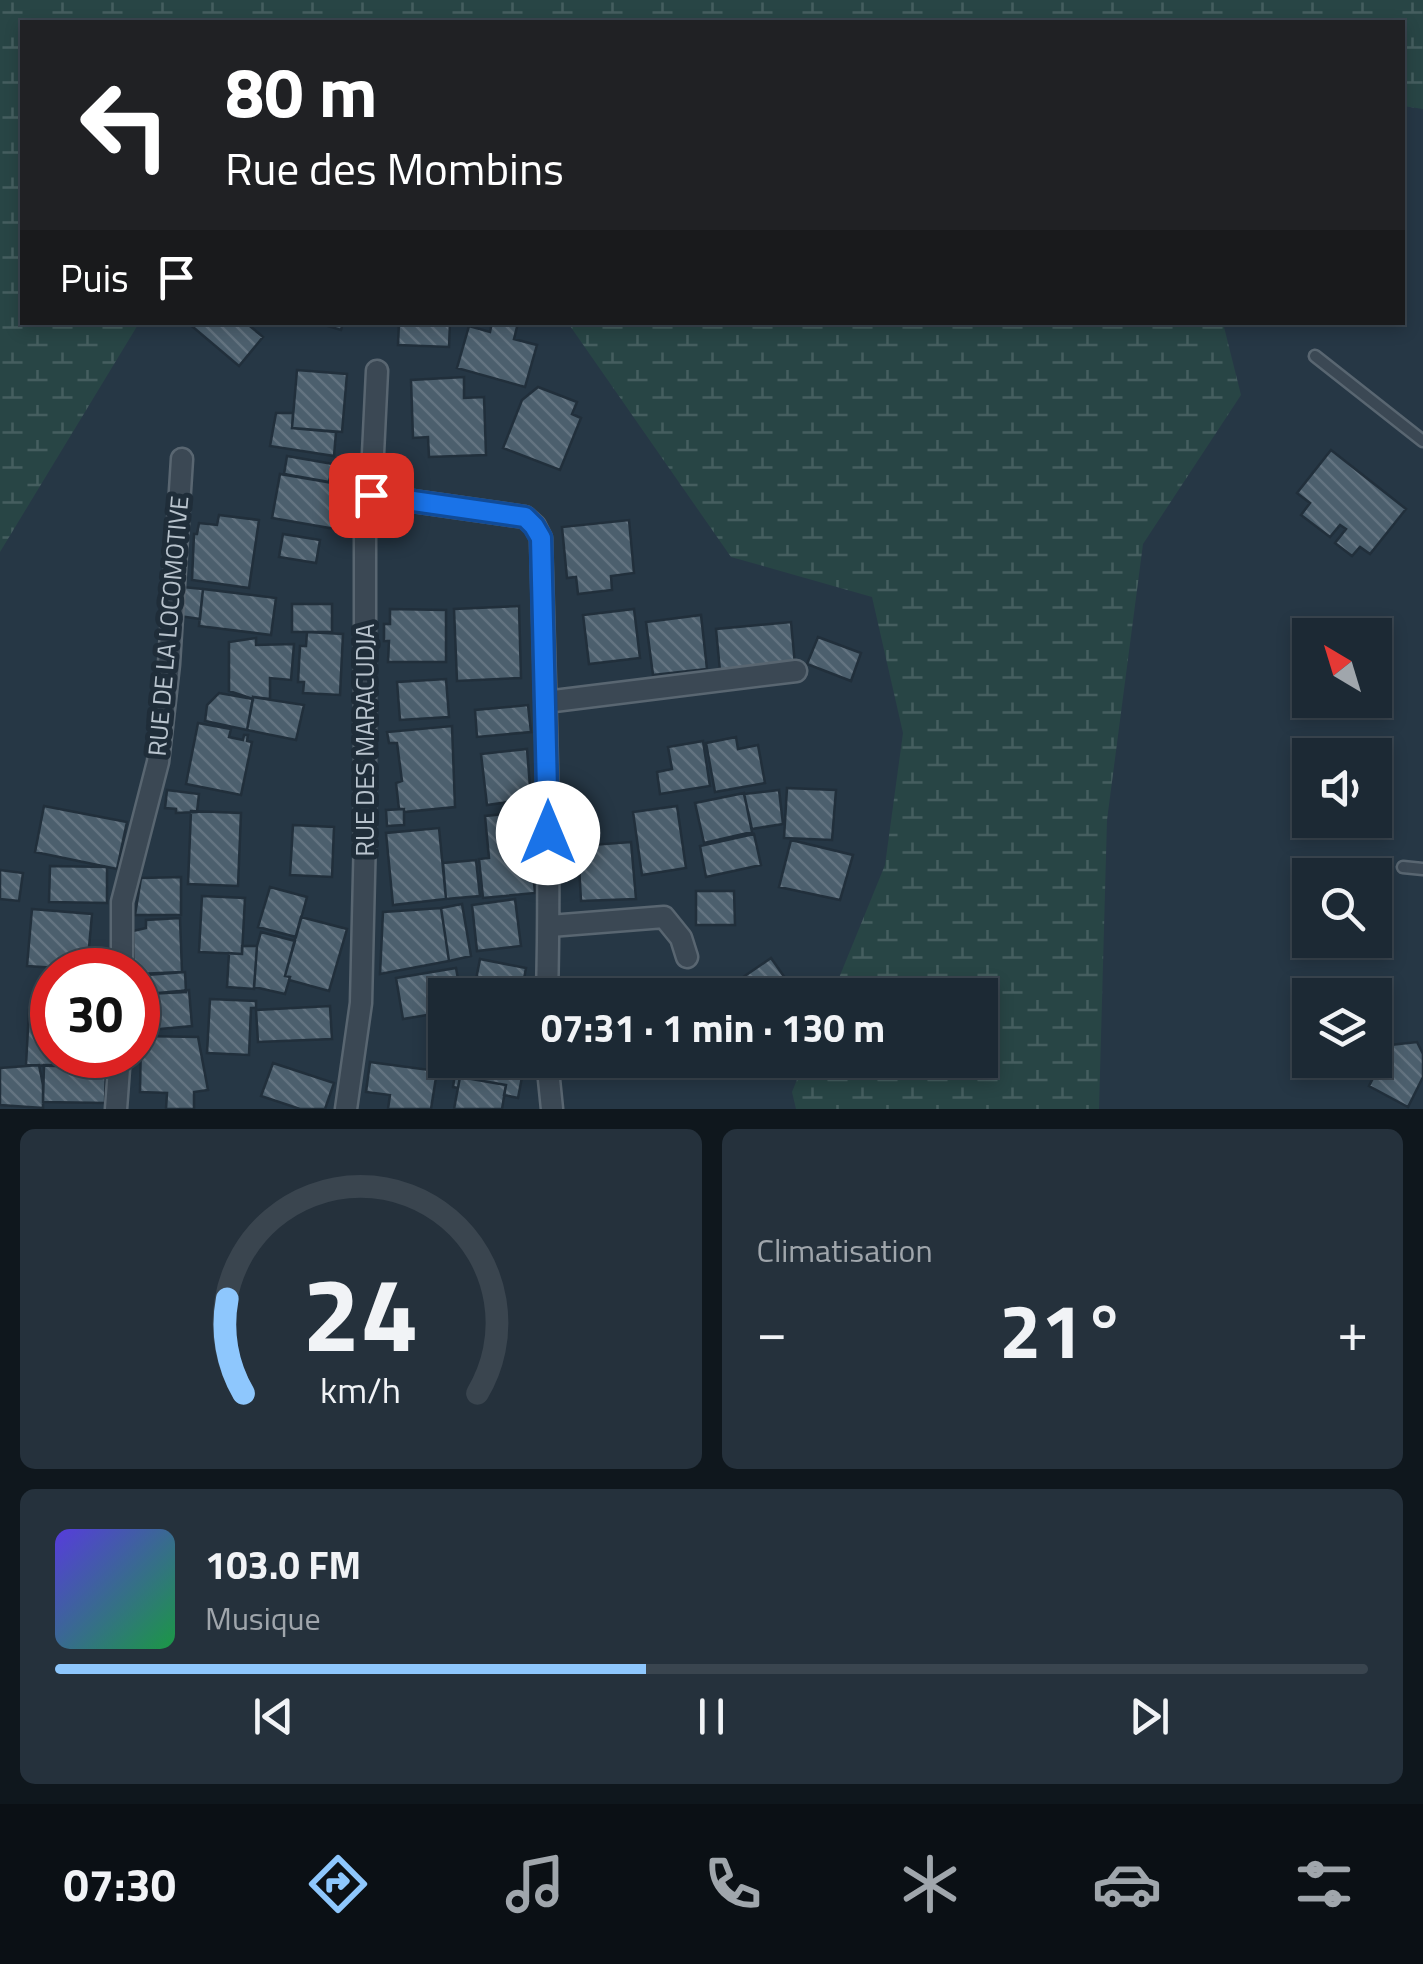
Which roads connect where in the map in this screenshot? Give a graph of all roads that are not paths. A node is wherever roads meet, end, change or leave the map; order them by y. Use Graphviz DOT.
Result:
graph roads {
  1 [pos="1315,356"];
  2 [pos="377,371"];
  3 [pos="1423,441"];
  4 [pos="182,459"];
  5 [pos="371,495"];
  6 [pos="796,672"];
  7 [pos="546,702"];
  8 [pos="1403,867"];
  9 [pos="1423,868"];
  10 [pos="550,926"];
  11 [pos="122,948"];
  12 [pos="687,957"];
  13 [pos="548,978"];
  14 [pos="118,1078"];
  15 [pos="549,1078"];
  16 [pos="116,1109"];
  17 [pos="346,1109"];
  18 [pos="552,1109"];
  1 -- 3 [label="lane"];
  2 -- 5 [label="street, RUE DES MARACUDJA"];
  4 -- 11 [label="street, RUE DE LA LOCOMOTIVE"];
  5 -- 7 [label="street"];
  5 -- 17 [label="street, RUE DES MARACUDJA"];
  6 -- 7 [label="street"];
  7 -- 10 [label="street"];
  8 -- 9 [label="lane"];
  10 -- 12 [label="street"];
  10 -- 13 [label="street"];
  14 -- 16 [label="street"];
  15 -- 18 [label="street"];
}
